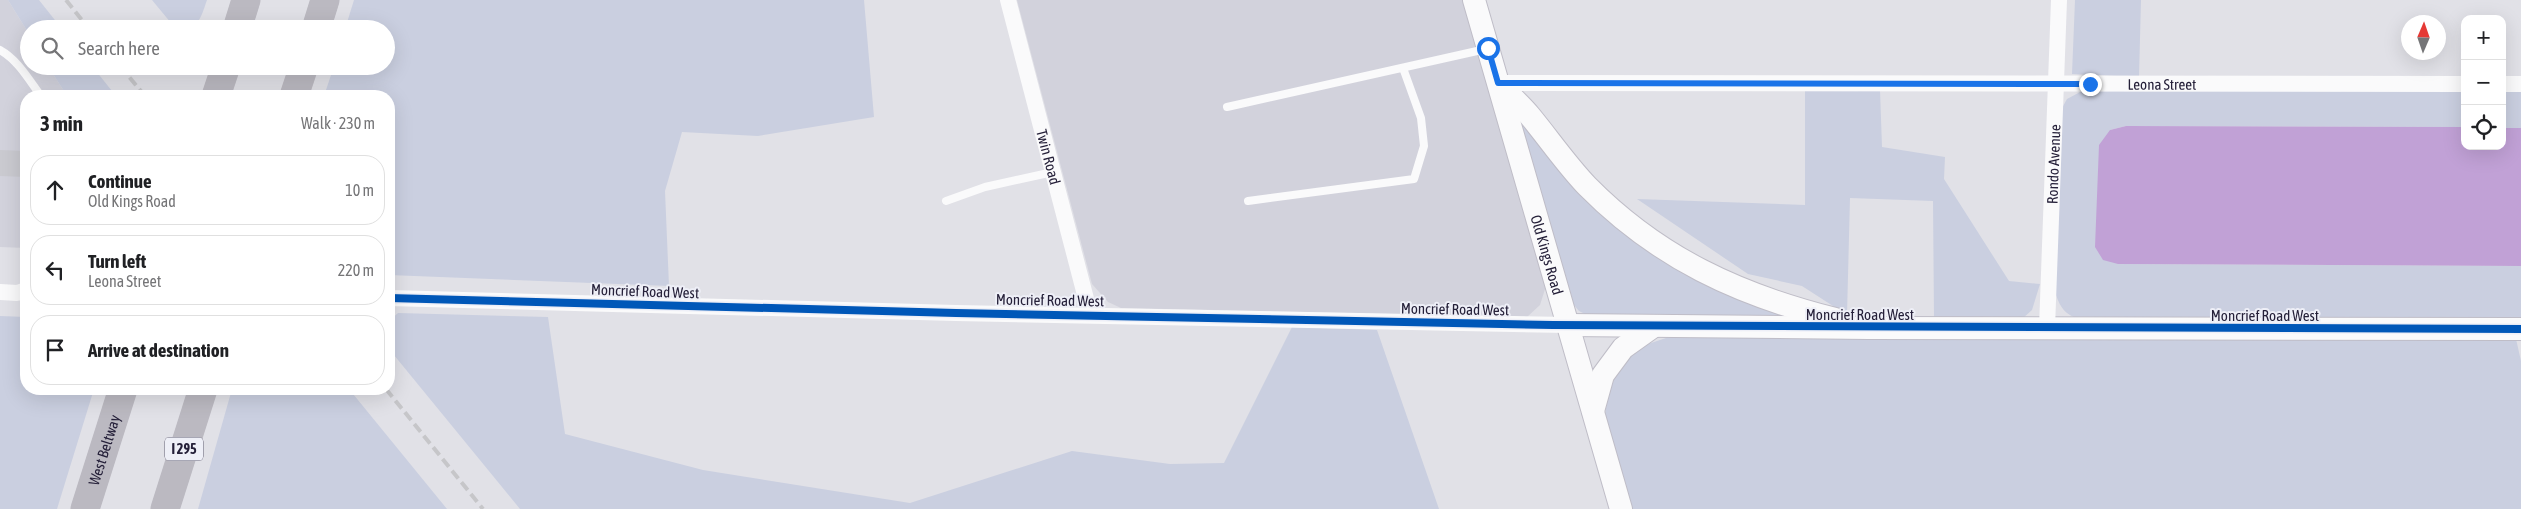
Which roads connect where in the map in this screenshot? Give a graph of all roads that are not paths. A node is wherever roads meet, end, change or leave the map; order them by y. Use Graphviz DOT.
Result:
graph roads {
  1 [pos="246,0"];
  2 [pos="325,0"];
  3 [pos="1008,0"];
  4 [pos="1474,0"];
  5 [pos="2059,0"];
  6 [pos="240,20"];
  7 [pos="319,20"];
  8 [pos="1488,48"];
  9 [pos="0,50"];
  10 [pos="1403,68"];
  11 [pos="20,69"];
  12 [pos="25,75"];
  13 [pos="301,75"];
  14 [pos="1498,83"];
  15 [pos="2461,84"];
  16 [pos="2506,84"];
  17 [pos="2521,84"];
  18 [pos="2056,85"];
  19 [pos="36,90"];
  20 [pos="296,90"];
  21 [pos="1227,107"];
  22 [pos="1053,172"];
  23 [pos="946,201"];
  24 [pos="1248,201"];
  25 [pos="0,292"];
  26 [pos="20,292"];
  27 [pos="395,298"];
  28 [pos="1090,314"];
  29 [pos="1568,325"];
  30 [pos="1654,326"];
  31 [pos="1870,328"];
  32 [pos="2047,328"];
  33 [pos="2521,329"];
  34 [pos="121,395"];
  35 [pos="201,395"];
  36 [pos="1593,412"];
  37 [pos="85,509"];
  38 [pos="165,509"];
  39 [pos="1621,509"];
  1 -- 6 [label="highway"];
  2 -- 7 [label="highway"];
  3 -- 22 [label="street, Twin Road"];
  4 -- 8 [label="street, Old Kings Road"];
  5 -- 18 [label="street, Rondo Avenue"];
  8 -- 10 [label="lane"];
  8 -- 14 [label="street, Old Kings Road"];
  9 -- 11 [label="lane"];
  10 -- 21 [label="lane"];
  10 -- 24 [label="lane"];
  12 -- 19 [label="lane"];
  13 -- 20 [label="highway"];
  14 -- 18 [label="street, Leona Street"];
  14 -- 29 [label="street, Old Kings Road"];
  14 -- 31 [label="street"];
  15 -- 18 [label="street, Leona Street"];
  16 -- 17 [label="street"];
  18 -- 32 [label="street, Rondo Avenue"];
  22 -- 23 [label="lane"];
  22 -- 28 [label="street, Twin Road"];
  25 -- 26 [label="street"];
  27 -- 28 [label="street, Moncrief Road West"];
  28 -- 29 [label="street, Moncrief Road West"];
  29 -- 30 [label="street, Moncrief Road West"];
  29 -- 36 [label="street, Old Kings Road"];
  30 -- 31 [label="street, Moncrief Road West"];
  30 -- 36 [label="street"];
  31 -- 32 [label="street, Moncrief Road West"];
  32 -- 33 [label="street, Moncrief Road West"];
  34 -- 37 [label="highway, West Beltway"];
  35 -- 38 [label="highway, I 295"];
  36 -- 39 [label="street, Old Kings Road"];
}
